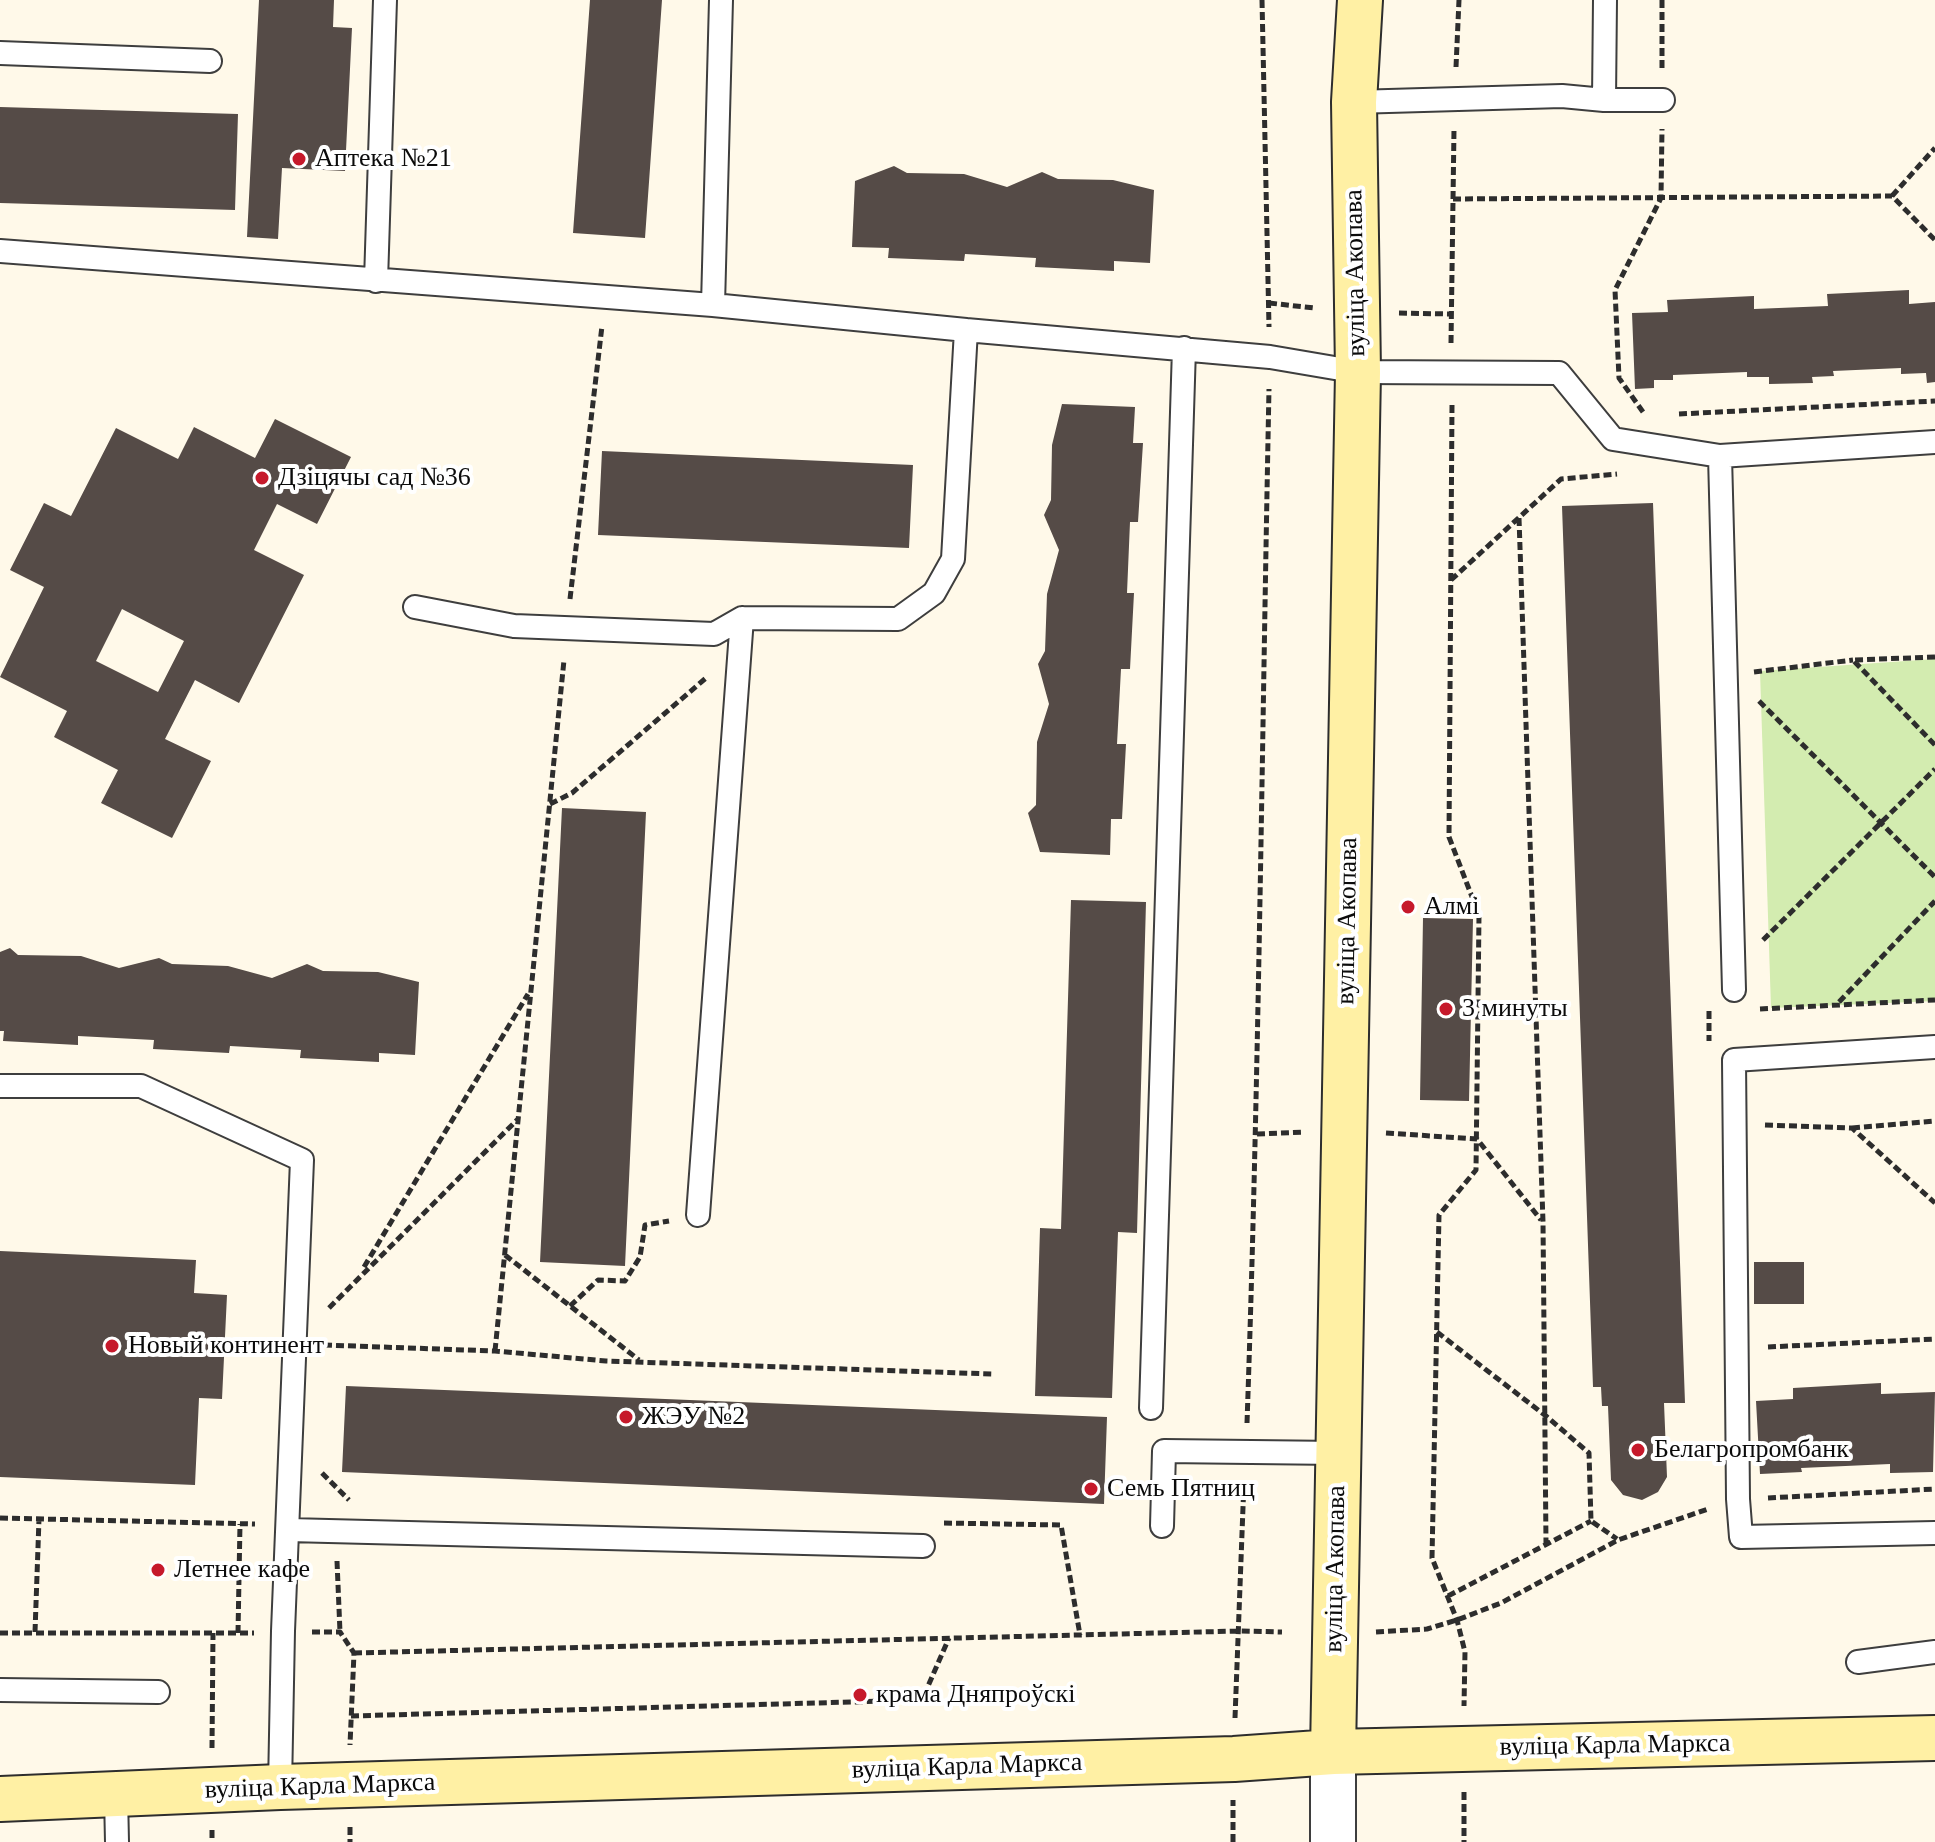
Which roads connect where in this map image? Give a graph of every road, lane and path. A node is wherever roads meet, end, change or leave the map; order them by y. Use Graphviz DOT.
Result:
graph roads {
  1 [pos="385,0"];
  2 [pos="721,0"];
  3 [pos="1262,0"];
  4 [pos="1360,0"];
  5 [pos="1459,0"];
  6 [pos="1605,0"];
  7 [pos="0,53"];
  8 [pos="210,61"];
  9 [pos="1455,99"];
  10 [pos="1604,100"];
  11 [pos="1663,100"];
  12 [pos="1354,102"];
  13 [pos="1935,148"];
  14 [pos="1892,196"];
  15 [pos="1661,198"];
  16 [pos="1453,199"];
  17 [pos="1935,240"];
  18 [pos="0,251"];
  19 [pos="376,281"];
  20 [pos="605,298"];
  21 [pos="1269,303"];
  22 [pos="713,305"];
  23 [pos="1323,309"];
  24 [pos="1392,313"];
  25 [pos="1450,314"];
  26 [pos="966,330"];
  27 [pos="1184,348"];
  28 [pos="1270,357"];
  29 [pos="1358,372"];
  30 [pos="1452,373"];
  31 [pos="1935,401"];
  32 [pos="1676,414"];
  33 [pos="1646,416"];
  34 [pos="1935,442"];
  35 [pos="1720,456"];
  36 [pos="1627,474"];
  37 [pos="1519,517"];
  38 [pos="1451,580"];
  39 [pos="415,607"];
  40 [pos="742,618"];
  41 [pos="567,628"];
  42 [pos="739,649"];
  43 [pos="1935,657"];
  44 [pos="1853,660"];
  45 [pos="1725,676"];
  46 [pos="1758,699"];
  47 [pos="1935,745"];
  48 [pos="1935,769"];
  49 [pos="549,805"];
  50 [pos="1880,824"];
  51 [pos="1935,877"];
  52 [pos="1935,901"];
  53 [pos="1732,959"];
  54 [pos="530,990"];
  55 [pos="1734,990"];
  56 [pos="1935,1000"];
  57 [pos="1838,1003"];
  58 [pos="1758,1009"];
  59 [pos="1709,1012"];
  60 [pos="1721,1012"];
  61 [pos="1935,1047"];
  62 [pos="1710,1056"];
  63 [pos="0,1086"];
  64 [pos="518,1119"];
  65 [pos="1935,1121"];
  66 [pos="1735,1125"];
  67 [pos="1852,1128"];
  68 [pos="1477,1139"];
  69 [pos="1935,1203"];
  70 [pos="698,1215"];
  71 [pos="1543,1222"];
  72 [pos="645,1225"];
  73 [pos="504,1254"];
  74 [pos="360,1274"];
  75 [pos="570,1306"];
  76 [pos="1437,1332"];
  77 [pos="1935,1339"];
  78 [pos="295,1343"];
  79 [pos="321,1344"];
  80 [pos="1777,1347"];
  81 [pos="495,1351"];
  82 [pos="320,1360"];
  83 [pos="640,1361"];
  84 [pos="992,1374"];
  85 [pos="1151,1408"];
  86 [pos="1546,1416"];
  87 [pos="1246,1452"];
  88 [pos="1339,1453"];
  89 [pos="318,1462"];
  90 [pos="1935,1489"];
  91 [pos="1738,1499"];
  92 [pos="357,1507"];
  93 [pos="0,1518"];
  94 [pos="39,1519"];
  95 [pos="1591,1521"];
  96 [pos="934,1523"];
  97 [pos="240,1524"];
  98 [pos="1162,1526"];
  99 [pos="289,1528"];
  100 [pos="1935,1533"];
  101 [pos="1618,1540"];
  102 [pos="1546,1543"];
  103 [pos="923,1546"];
  104 [pos="1448,1596"];
  105 [pos="1457,1620"];
  106 [pos="283,1631"];
  107 [pos="1239,1631"];
  108 [pos="35,1632"];
  109 [pos="1282,1632"];
  110 [pos="1371,1632"];
  111 [pos="0,1633"];
  112 [pos="213,1633"];
  113 [pos="238,1633"];
  114 [pos="1080,1635"];
  115 [pos="949,1638"];
  116 [pos="1935,1652"];
  117 [pos="354,1653"];
  118 [pos="1858,1662"];
  119 [pos="0,1690"];
  120 [pos="158,1692"];
  121 [pos="351,1716"];
  122 [pos="1935,1738"];
  123 [pos="1333,1752"];
  124 [pos="350,1786"];
  125 [pos="280,1787"];
  126 [pos="212,1790"];
  127 [pos="116,1795"];
  128 [pos="0,1799"];
  129 [pos="117,1842"];
  130 [pos="212,1842"];
  131 [pos="350,1842"];
  132 [pos="1333,1842"];
  1 -- 19 [label="lane"];
  2 -- 22 [label="lane"];
  3 -- 21 [label="path"];
  4 -- 12 [label="main road, вуліца Акопава"];
  5 -- 9 [label="path"];
  6 -- 10 [label="lane"];
  7 -- 8 [label="lane"];
  9 -- 10 [label="lane"];
  9 -- 12 [label="lane"];
  9 -- 16 [label="path"];
  10 -- 11 [label="lane"];
  12 -- 29 [label="main road, вуліца Акопава"];
  13 -- 14 [label="path"];
  14 -- 15 [label="path"];
  14 -- 17 [label="path"];
  15 -- 16 [label="path"];
  15 -- 33 [label="path"];
  16 -- 25 [label="path"];
  18 -- 19 [label="lane"];
  19 -- 20 [label="lane"];
  20 -- 22 [label="lane"];
  20 -- 41 [label="path"];
  21 -- 23 [label="path"];
  21 -- 28 [label="path"];
  22 -- 26 [label="lane"];
  24 -- 25 [label="path"];
  25 -- 30 [label="path"];
  26 -- 27 [label="lane"];
  26 -- 40 [label="lane"];
  27 -- 28 [label="lane"];
  27 -- 85 [label="lane"];
  28 -- 29 [label="lane"];
  28 -- 87 [label="path"];
  29 -- 30 [label="lane"];
  29 -- 88 [label="main road, вуліца Акопава"];
  30 -- 35 [label="lane"];
  30 -- 38 [label="path"];
  31 -- 32 [label="path"];
  34 -- 35 [label="lane"];
  35 -- 45 [label="lane"];
  36 -- 37 [label="path"];
  37 -- 38 [label="path"];
  37 -- 71 [label="path"];
  38 -- 68 [label="path"];
  39 -- 41 [label="lane"];
  40 -- 41 [label="lane"];
  40 -- 42 [label="lane"];
  41 -- 49 [label="path"];
  42 -- 49 [label="path"];
  42 -- 70 [label="lane"];
  43 -- 44 [label="path"];
  44 -- 45 [label="path"];
  44 -- 47 [label="path"];
  45 -- 53 [label="lane"];
  46 -- 50 [label="path"];
  48 -- 50 [label="path"];
  49 -- 54 [label="path"];
  50 -- 51 [label="path"];
  50 -- 53 [label="path"];
  52 -- 57 [label="path"];
  53 -- 55 [label="lane"];
  53 -- 59 [label="path"];
  54 -- 64 [label="path"];
  54 -- 74 [label="path"];
  56 -- 57 [label="path"];
  57 -- 58 [label="path"];
  59 -- 60 [label="path"];
  59 -- 62 [label="path"];
  61 -- 66 [label="lane"];
  63 -- 78 [label="lane"];
  64 -- 73 [label="path"];
  64 -- 74 [label="path"];
  65 -- 67 [label="path"];
  66 -- 67 [label="path"];
  66 -- 91 [label="lane"];
  67 -- 69 [label="path"];
  68 -- 71 [label="path"];
  68 -- 76 [label="path"];
  71 -- 86 [label="path"];
  72 -- 75 [label="path"];
  73 -- 75 [label="path"];
  73 -- 81 [label="path"];
  74 -- 79 [label="path"];
  75 -- 83 [label="path"];
  76 -- 86 [label="path"];
  76 -- 104 [label="path"];
  77 -- 80 [label="path"];
  78 -- 79 [label="path"];
  78 -- 99 [label="lane"];
  79 -- 81 [label="path"];
  79 -- 82 [label="path"];
  81 -- 83 [label="path"];
  83 -- 84 [label="path"];
  86 -- 95 [label="path"];
  86 -- 102 [label="path"];
  87 -- 88 [label="lane"];
  87 -- 98 [label="lane"];
  87 -- 107 [label="path"];
  88 -- 123 [label="main road, вуліца Акопава"];
  89 -- 92 [label="path"];
  90 -- 91 [label="path"];
  91 -- 100 [label="lane"];
  91 -- 101 [label="path"];
  93 -- 94 [label="path"];
  94 -- 97 [label="path"];
  94 -- 108 [label="path"];
  95 -- 101 [label="path"];
  95 -- 102 [label="path"];
  96 -- 114 [label="path"];
  97 -- 99 [label="path"];
  97 -- 113 [label="path"];
  99 -- 103 [label="lane"];
  99 -- 106 [label="lane"];
  101 -- 105 [label="path"];
  102 -- 104 [label="path"];
  104 -- 105 [label="path"];
  105 -- 110 [label="path"];
  106 -- 113 [label="path"];
  106 -- 117 [label="path"];
  106 -- 125 [label="lane"];
  107 -- 109 [label="path"];
  107 -- 114 [label="path"];
  108 -- 111 [label="path"];
  108 -- 112 [label="path"];
  112 -- 113 [label="path"];
  112 -- 126 [label="path"];
  114 -- 115 [label="path"];
  115 -- 117 [label="path"];
  115 -- 121 [label="path"];
  116 -- 118 [label="lane"];
  117 -- 121 [label="path"];
  119 -- 120 [label="lane"];
  121 -- 124 [label="path"];
  122 -- 123 [label="main road, вуліца Карла Маркса"];
  123 -- 124 [label="main road, вуліца Карла Маркса"];
  123 -- 132 [label="street, вуліца Акопава"];
  124 -- 125 [label="main road, вуліца Карла Маркса"];
  124 -- 131 [label="path"];
  125 -- 126 [label="main road, вуліца Карла Маркса"];
  126 -- 127 [label="main road, вуліца Карла Маркса"];
  126 -- 130 [label="path"];
  127 -- 128 [label="main road, вуліца Карла Маркса"];
  127 -- 129 [label="lane"];
}
